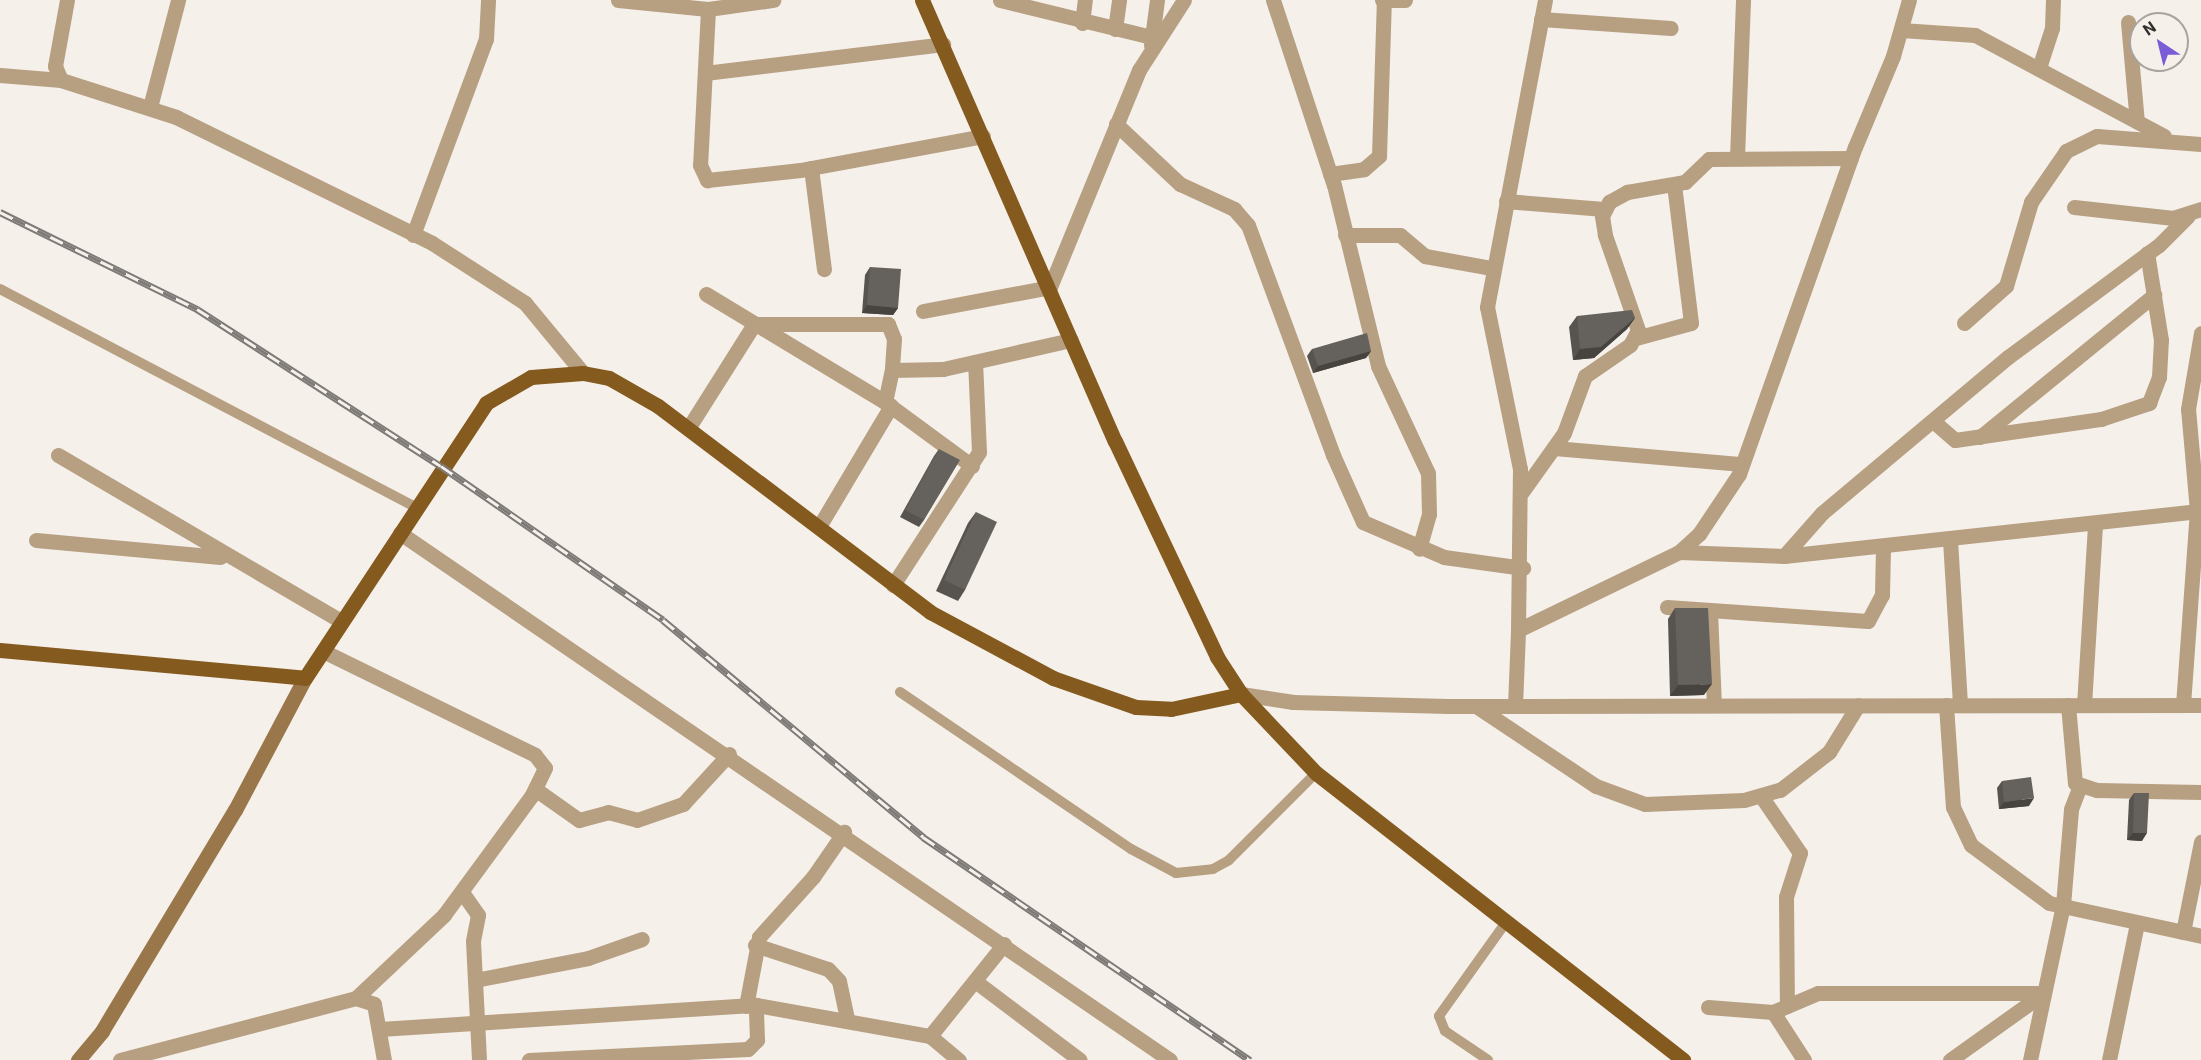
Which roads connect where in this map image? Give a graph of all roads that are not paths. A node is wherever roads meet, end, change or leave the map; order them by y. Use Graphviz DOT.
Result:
graph roads {
  1 [pos="67,0"];
  2 [pos="178,0"];
  3 [pos="488,0"];
  4 [pos="618,0"];
  5 [pos="773,0"];
  6 [pos="922,0"];
  7 [pos="1000,0"];
  8 [pos="1085,0"];
  9 [pos="1119,0"];
  10 [pos="1157,0"];
  11 [pos="1184,0"];
  12 [pos="1272,0"];
  13 [pos="1383,0"];
  14 [pos="1405,0"];
  15 [pos="1545,0"];
  16 [pos="1743,0"];
  17 [pos="1909,0"];
  18 [pos="2053,0"];
  19 [pos="1045,7"];
  20 [pos="708,9"];
  21 [pos="1541,19"];
  22 [pos="1082,22"];
  23 [pos="2128,22"];
  24 [pos="1671,28"];
  25 [pos="1115,29"];
  26 [pos="1901,30"];
  27 [pos="942,44"];
  28 [pos="1151,44"];
  29 [pos="2039,68"];
  30 [pos="705,73"];
  31 [pos="0,75"];
  32 [pos="61,80"];
  33 [pos="150,107"];
  34 [pos="2137,122"];
  35 [pos="1116,124"];
  36 [pos="983,136"];
  37 [pos="2166,138"];
  38 [pos="2201,144"];
  39 [pos="1737,157"];
  40 [pos="1851,158"];
  41 [pos="811,168"];
  42 [pos="1330,174"];
  43 [pos="1674,186"];
  44 [pos="1506,201"];
  45 [pos="2074,207"];
  46 [pos="1604,209"];
  47 [pos="2194,213"];
  48 [pos="413,235"];
  49 [pos="1345,235"];
  50 [pos="2147,253"];
  51 [pos="1492,268"];
  52 [pos="824,269"];
  53 [pos="1050,288"];
  54 [pos="0,289"];
  55 [pos="706,294"];
  56 [pos="2154,295"];
  57 [pos="923,311"];
  58 [pos="1964,323"];
  59 [pos="754,324"];
  60 [pos="2201,333"];
  61 [pos="1636,339"];
  62 [pos="1071,340"];
  63 [pos="975,362"];
  64 [pos="892,370"];
  65 [pos="583,374"];
  66 [pos="888,404"];
  67 [pos="1933,421"];
  68 [pos="688,427"];
  69 [pos="1980,436"];
  70 [pos="1554,448"];
  71 [pos="58,455"];
  72 [pos="1742,464"];
  73 [pos="972,466"];
  74 [pos="1522,492"];
  75 [pos="415,507"];
  76 [pos="2198,511"];
  77 [pos="2095,523"];
  78 [pos="820,525"];
  79 [pos="400,533"];
  80 [pos="36,540"];
  81 [pos="1950,540"];
  82 [pos="1883,547"];
  83 [pos="1419,549"];
  84 [pos="1679,552"];
  85 [pos="1784,556"];
  86 [pos="226,557"];
  87 [pos="1523,568"];
  88 [pos="893,585"];
  89 [pos="1667,608"];
  90 [pos="1710,611"];
  91 [pos="341,621"];
  92 [pos="1518,630"];
  93 [pos="0,651"];
  94 [pos="323,651"];
  95 [pos="305,678"];
  96 [pos="900,692"];
  97 [pos="1241,694"];
  98 [pos="1714,705"];
  99 [pos="1858,705"];
  100 [pos="1953,705"];
  101 [pos="2076,705"];
  102 [pos="2183,705"];
  103 [pos="2201,705"];
  104 [pos="1476,706"];
  105 [pos="1515,706"];
  106 [pos="729,754"];
  107 [pos="1316,773"];
  108 [pos="2080,786"];
  109 [pos="535,789"];
  110 [pos="2201,792"];
  111 [pos="1761,796"];
  112 [pos="844,832"];
  113 [pos="2201,842"];
  114 [pos="462,892"];
  115 [pos="2062,905"];
  116 [pos="2137,923"];
  117 [pos="1503,925"];
  118 [pos="2183,932"];
  119 [pos="2201,936"];
  120 [pos="642,939"];
  121 [pos="1004,944"];
  122 [pos="755,945"];
  123 [pos="475,981"];
  124 [pos="975,981"];
  125 [pos="2044,993"];
  126 [pos="356,998"];
  127 [pos="751,1006"];
  128 [pos="1708,1007"];
  129 [pos="1780,1009"];
  130 [pos="847,1018"];
  131 [pos="480,1023"];
  132 [pos="380,1029"];
  133 [pos="930,1036"];
  134 [pos="724,1055"];
  135 [pos="78,1060"];
  136 [pos="120,1060"];
  137 [pos="384,1060"];
  138 [pos="478,1060"];
  139 [pos="529,1060"];
  140 [pos="958,1060"];
  141 [pos="1080,1060"];
  142 [pos="1170,1060"];
  143 [pos="1488,1060"];
  144 [pos="1683,1060"];
  145 [pos="1804,1060"];
  146 [pos="1950,1060"];
  147 [pos="2030,1060"];
  148 [pos="2109,1060"];
  1 -- 32 [label="street"];
  2 -- 33 [label="street"];
  3 -- 48 [label="street"];
  4 -- 20 [label="street"];
  5 -- 20 [label="street"];
  6 -- 27 [label="main road"];
  7 -- 19 [label="street"];
  8 -- 22 [label="street"];
  9 -- 25 [label="street"];
  10 -- 28 [label="street"];
  11 -- 28 [label="street"];
  12 -- 42 [label="street"];
  13 -- 14 [label="street"];
  13 -- 42 [label="street"];
  15 -- 21 [label="street"];
  16 -- 39 [label="street"];
  17 -- 26 [label="street"];
  18 -- 29 [label="street"];
  19 -- 22 [label="street"];
  20 -- 30 [label="street"];
  21 -- 24 [label="street"];
  21 -- 44 [label="street"];
  22 -- 25 [label="street"];
  23 -- 34 [label="street"];
  25 -- 28 [label="street"];
  26 -- 29 [label="street"];
  26 -- 40 [label="street"];
  27 -- 30 [label="street"];
  27 -- 36 [label="main road"];
  28 -- 35 [label="street"];
  29 -- 34 [label="street"];
  30 -- 41 [label="street"];
  31 -- 32 [label="street"];
  32 -- 33 [label="street"];
  33 -- 48 [label="street"];
  34 -- 37 [label="street"];
  35 -- 53 [label="street"];
  35 -- 83 [label="street"];
  36 -- 41 [label="street"];
  36 -- 53 [label="main road"];
  37 -- 38 [label="street"];
  37 -- 58 [label="street"];
  39 -- 40 [label="street"];
  39 -- 43 [label="street"];
  40 -- 72 [label="street"];
  41 -- 52 [label="street"];
  42 -- 49 [label="street"];
  43 -- 46 [label="street"];
  43 -- 61 [label="street"];
  44 -- 46 [label="street"];
  44 -- 51 [label="street"];
  45 -- 47 [label="street"];
  46 -- 61 [label="street"];
  47 -- 50 [label="street"];
  48 -- 65 [label="street"];
  49 -- 51 [label="street"];
  49 -- 83 [label="street"];
  50 -- 56 [label="street"];
  50 -- 67 [label="street"];
  51 -- 74 [label="street"];
  53 -- 57 [label="street"];
  53 -- 62 [label="main road"];
  54 -- 75 [label="lane"];
  55 -- 59 [label="street"];
  56 -- 69 [label="street"];
  56 -- 69 [label="street"];
  59 -- 64 [label="street"];
  59 -- 66 [label="street"];
  59 -- 68 [label="street"];
  60 -- 76 [label="street"];
  61 -- 70 [label="street"];
  62 -- 63 [label="street"];
  62 -- 97 [label="main road"];
  63 -- 64 [label="street"];
  63 -- 73 [label="street"];
  64 -- 66 [label="street"];
  65 -- 68 [label="main road"];
  65 -- 75 [label="main road"];
  66 -- 73 [label="street"];
  66 -- 78 [label="street"];
  67 -- 69 [label="street"];
  67 -- 85 [label="street"];
  68 -- 78 [label="main road"];
  70 -- 72 [label="street"];
  70 -- 74 [label="street"];
  71 -- 86 [label="street"];
  72 -- 84 [label="street"];
  73 -- 88 [label="street"];
  74 -- 87 [label="street"];
  75 -- 79 [label="main road"];
  76 -- 77 [label="street"];
  76 -- 102 [label="street"];
  77 -- 81 [label="street"];
  77 -- 101 [label="street"];
  78 -- 88 [label="main road"];
  79 -- 91 [label="main road"];
  79 -- 106 [label="street"];
  80 -- 86 [label="street"];
  81 -- 82 [label="street"];
  81 -- 100 [label="street"];
  82 -- 85 [label="street"];
  82 -- 90 [label="street"];
  83 -- 87 [label="street"];
  84 -- 85 [label="street"];
  84 -- 92 [label="street"];
  86 -- 91 [label="street"];
  87 -- 92 [label="street"];
  88 -- 97 [label="main road"];
  89 -- 90 [label="street"];
  90 -- 98 [label="street"];
  91 -- 94 [label="main road"];
  92 -- 105 [label="street"];
  93 -- 95 [label="main road"];
  94 -- 95 [label="main road"];
  94 -- 109 [label="street"];
  95 -- 135 [label="street"];
  96 -- 107 [label="lane"];
  97 -- 104 [label="street"];
  97 -- 107 [label="main road"];
  98 -- 99 [label="street"];
  98 -- 105 [label="street"];
  99 -- 100 [label="street"];
  99 -- 111 [label="street"];
  100 -- 101 [label="street"];
  100 -- 115 [label="street"];
  101 -- 102 [label="street"];
  101 -- 108 [label="street"];
  102 -- 103 [label="street"];
  104 -- 105 [label="street"];
  104 -- 111 [label="street"];
  106 -- 109 [label="street"];
  106 -- 112 [label="street"];
  107 -- 117 [label="main road"];
  108 -- 110 [label="street"];
  108 -- 115 [label="street"];
  109 -- 114 [label="street"];
  111 -- 129 [label="street"];
  112 -- 121 [label="street"];
  112 -- 122 [label="street"];
  113 -- 118 [label="street"];
  114 -- 123 [label="street"];
  114 -- 126 [label="street"];
  115 -- 116 [label="street"];
  115 -- 125 [label="street"];
  116 -- 118 [label="street"];
  116 -- 148 [label="street"];
  117 -- 143 [label="lane"];
  117 -- 144 [label="main road"];
  118 -- 119 [label="street"];
  120 -- 123 [label="street"];
  121 -- 124 [label="street"];
  121 -- 142 [label="street"];
  122 -- 127 [label="street"];
  122 -- 130 [label="street"];
  123 -- 131 [label="street"];
  124 -- 133 [label="street"];
  124 -- 141 [label="street"];
  125 -- 129 [label="street"];
  125 -- 146 [label="street"];
  125 -- 147 [label="street"];
  126 -- 132 [label="street"];
  126 -- 136 [label="street"];
  127 -- 130 [label="street"];
  127 -- 131 [label="street"];
  127 -- 134 [label="street"];
  128 -- 129 [label="street"];
  129 -- 145 [label="street"];
  130 -- 133 [label="street"];
  131 -- 132 [label="street"];
  131 -- 138 [label="street"];
  132 -- 137 [label="street"];
  133 -- 140 [label="street"];
  134 -- 139 [label="street"];
}
